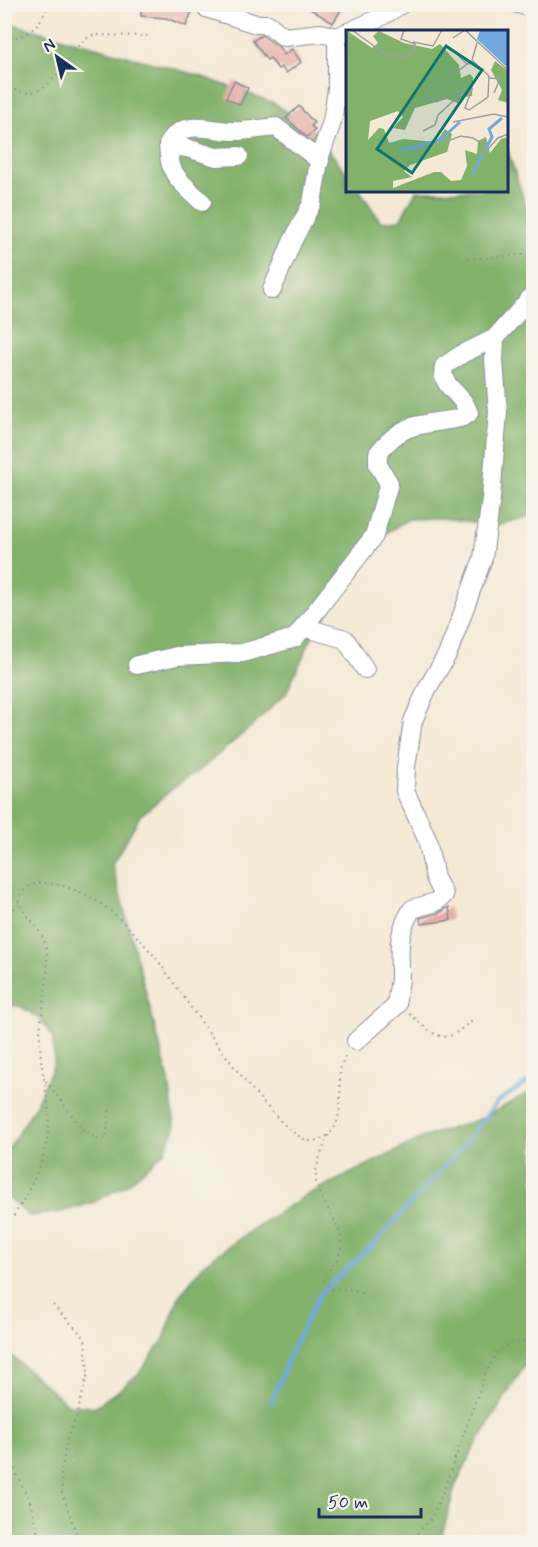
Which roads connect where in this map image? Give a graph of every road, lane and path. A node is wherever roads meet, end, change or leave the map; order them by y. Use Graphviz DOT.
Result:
graph roads {
  1 [pos="48,4"];
  2 [pos="402,4"];
  3 [pos="518,4"];
  4 [pos="206,8"];
  5 [pos="534,8"];
  6 [pos="364,30"];
  7 [pos="147,36"];
  8 [pos="4,39"];
  9 [pos="344,45"];
  10 [pos="4,84"];
  11 [pos="168,145"];
  12 [pos="239,156"];
  13 [pos="320,161"];
  14 [pos="202,202"];
  15 [pos="534,254"];
  16 [pos="468,259"];
  17 [pos="272,290"];
  18 [pos="534,294"];
  19 [pos="495,338"];
  20 [pos="303,627"];
  21 [pos="137,665"];
  22 [pos="365,669"];
  23 [pos="20,904"];
  24 [pos="4,916"];
  25 [pos="397,1005"];
  26 [pos="473,1022"];
  27 [pos="356,1041"];
  28 [pos="44,1078"];
  29 [pos="110,1106"];
  30 [pos="328,1135"];
  31 [pos="4,1231"];
  32 [pos="366,1296"];
  33 [pos="53,1305"];
  34 [pos="534,1340"];
  35 [pos="4,1447"];
  36 [pos="40,1542"];
  37 [pos="77,1542"];
  38 [pos="409,1542"];
  1 -- 8 [label="path"];
  2 -- 6 [label="street"];
  3 -- 5 [label="street"];
  4 -- 9 [label="street"];
  7 -- 10 [label="path"];
  9 -- 13 [label="street"];
  11 -- 12 [label="street"];
  11 -- 13 [label="street"];
  11 -- 14 [label="street"];
  13 -- 17 [label="street"];
  15 -- 16 [label="path"];
  18 -- 19 [label="street"];
  19 -- 20 [label="street"];
  19 -- 25 [label="street"];
  20 -- 21 [label="street"];
  20 -- 22 [label="street"];
  23 -- 24 [label="path"];
  23 -- 28 [label="path"];
  23 -- 30 [label="path"];
  25 -- 26 [label="path"];
  25 -- 27 [label="street"];
  27 -- 30 [label="path"];
  28 -- 29 [label="path"];
  28 -- 31 [label="path"];
  30 -- 32 [label="path"];
  33 -- 37 [label="path"];
  34 -- 38 [label="path"];
  35 -- 36 [label="path"];
}
